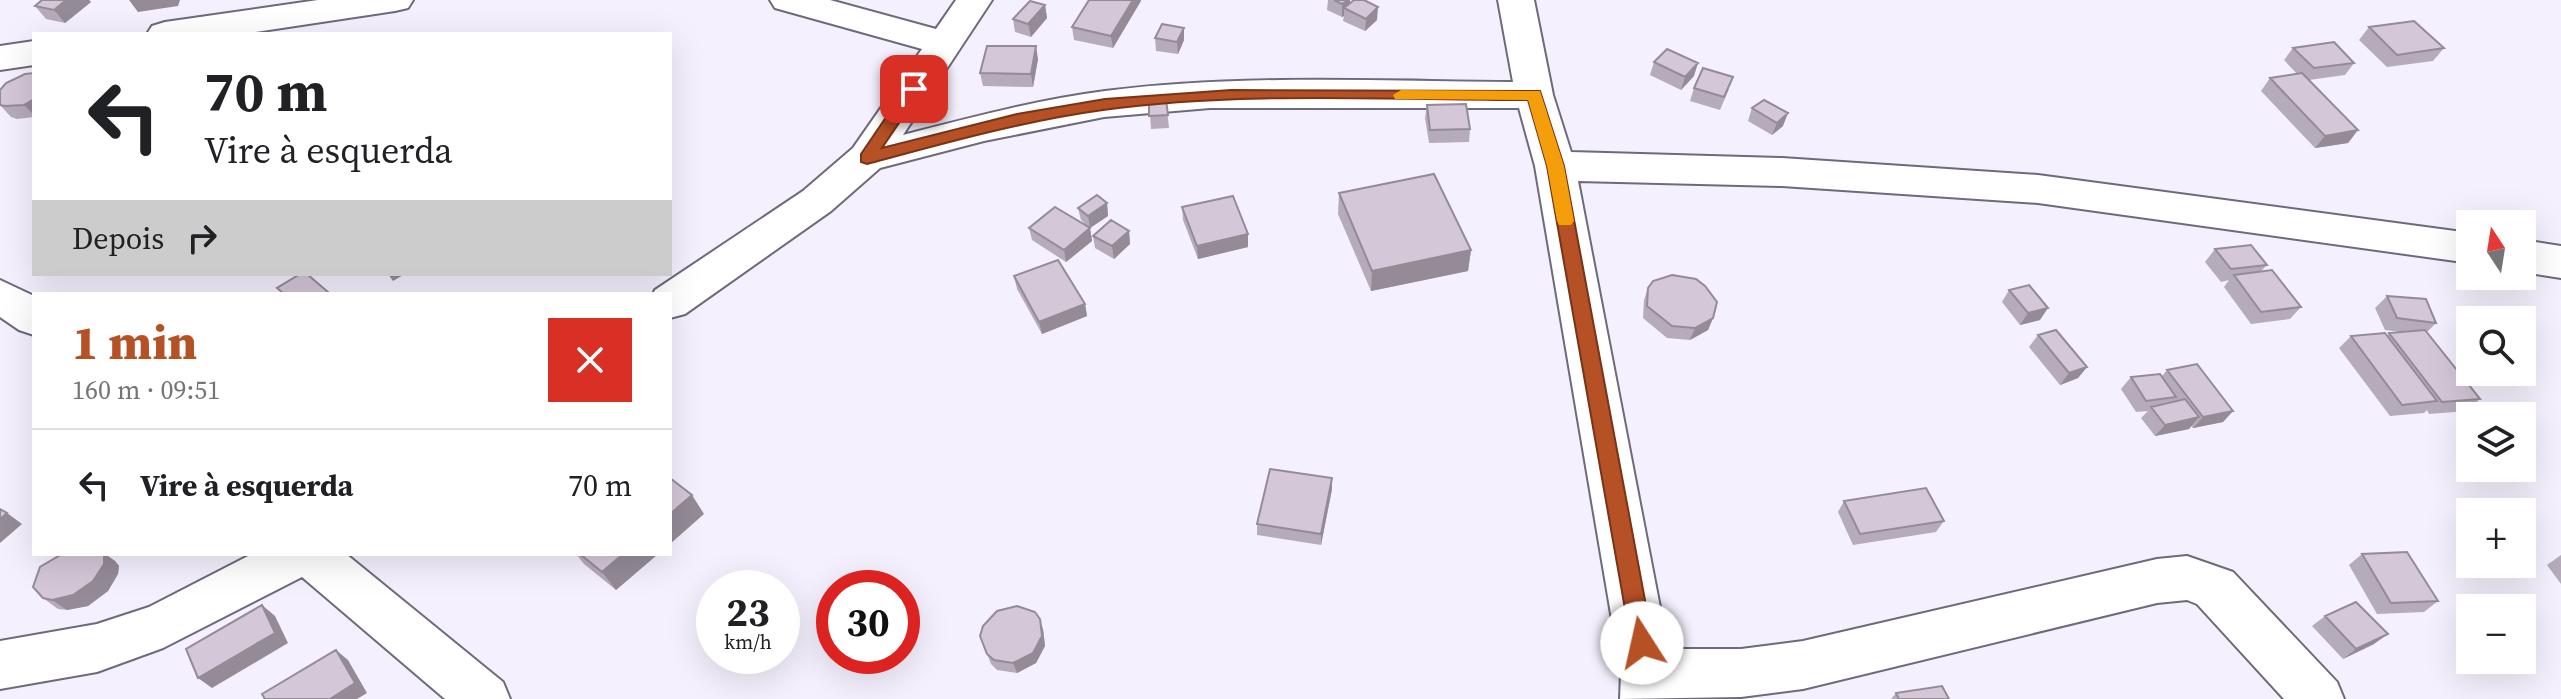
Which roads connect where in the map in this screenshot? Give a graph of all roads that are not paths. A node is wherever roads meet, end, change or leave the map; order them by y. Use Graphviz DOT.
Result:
graph roads {
  1 [pos="395,0"];
  2 [pos="788,0"];
  3 [pos="974,0"];
  4 [pos="1516,0"];
  5 [pos="179,32"];
  6 [pos="945,43"];
  7 [pos="32,53"];
  8 [pos="0,58"];
  9 [pos="1534,95"];
  10 [pos="867,158"];
  11 [pos="1555,166"];
  12 [pos="2456,246"];
  13 [pos="2536,258"];
  14 [pos="2561,262"];
  15 [pos="0,296"];
  16 [pos="672,301"];
  17 [pos="32,317"];
  18 [pos="295,556"];
  19 [pos="312,556"];
  20 [pos="0,665"];
  21 [pos="1646,686"];
  22 [pos="484,699"];
  23 [pos="2318,699"];
  1 -- 5 [label="street"];
  2 -- 6 [label="street"];
  3 -- 6 [label="street"];
  4 -- 9 [label="street"];
  6 -- 10 [label="street"];
  7 -- 8 [label="street"];
  9 -- 10 [label="street"];
  9 -- 11 [label="street"];
  10 -- 16 [label="street"];
  11 -- 12 [label="street"];
  11 -- 21 [label="street"];
  13 -- 14 [label="street"];
  15 -- 17 [label="street"];
  18 -- 20 [label="street"];
  19 -- 22 [label="street"];
  21 -- 23 [label="street"];
}
